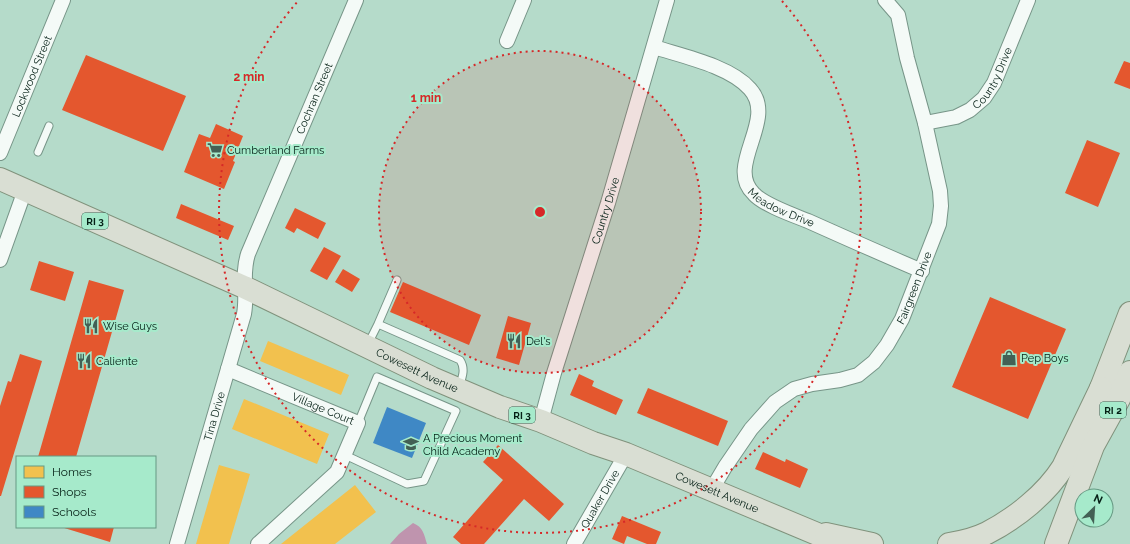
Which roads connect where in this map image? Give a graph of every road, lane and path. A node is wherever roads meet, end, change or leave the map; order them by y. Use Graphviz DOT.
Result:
graph roads {
  1 [pos="63,0"];
  2 [pos="356,0"];
  3 [pos="524,0"];
  4 [pos="667,0"];
  5 [pos="885,0"];
  6 [pos="1028,0"];
  7 [pos="506,41"];
  8 [pos="654,47"];
  9 [pos="925,123"];
  10 [pos="49,126"];
  11 [pos="38,152"];
  12 [pos="0,153"];
  13 [pos="0,179"];
  14 [pos="25,190"];
  15 [pos="0,260"];
  16 [pos="922,272"];
  17 [pos="396,280"];
  18 [pos="244,287"];
  19 [pos="1130,313"];
  20 [pos="378,324"];
  21 [pos="367,347"];
  22 [pos="228,369"];
  23 [pos="1130,372"];
  24 [pos="1101,388"];
  25 [pos="458,389"];
  26 [pos="541,421"];
  27 [pos="358,423"];
  28 [pos="1093,446"];
  29 [pos="626,454"];
  30 [pos="345,455"];
  31 [pos="712,490"];
  32 [pos="806,529"];
  33 [pos="1060,539"];
  34 [pos="177,544"];
  35 [pos="258,544"];
  36 [pos="574,544"];
  37 [pos="841,544"];
  38 [pos="872,544"];
  39 [pos="949,544"];
  1 -- 12 [label="street, Lockwood Street"];
  2 -- 18 [label="street, Cochran Street"];
  3 -- 7 [label="street"];
  4 -- 8 [label="street, Country Drive"];
  5 -- 9 [label="street, Fairgreen Drive"];
  6 -- 9 [label="street, Country Drive"];
  8 -- 16 [label="street, Meadow Drive"];
  8 -- 26 [label="street, Country Drive"];
  9 -- 16 [label="street, Fairgreen Drive"];
  10 -- 11 [label="lane"];
  13 -- 14 [label="main road, Cowesett Avenue / RI 3"];
  14 -- 15 [label="street"];
  14 -- 18 [label="main road, Cowesett Avenue / RI 3"];
  16 -- 31 [label="street, Fairgreen Drive"];
  17 -- 20 [label="lane"];
  18 -- 21 [label="main road, Cowesett Avenue / RI 3"];
  18 -- 22 [label="street, Tina Drive"];
  19 -- 24 [label="main road, RI 2"];
  20 -- 21 [label="lane"];
  20 -- 25 [label="lane"];
  21 -- 25 [label="main road, Cowesett Avenue / RI 3"];
  22 -- 27 [label="street, Village Court"];
  22 -- 34 [label="street, Tina Drive"];
  23 -- 28 [label="main road, RI 2"];
  24 -- 28 [label="main road, RI 2"];
  24 -- 39 [label="main road"];
  25 -- 26 [label="main road, Cowesett Avenue / RI 3"];
  26 -- 29 [label="main road, Cowesett Avenue / RI 3"];
  27 -- 30 [label="street, Village Court"];
  27 -- 30 [label="lane"];
  28 -- 33 [label="main road, RI 2"];
  29 -- 31 [label="main road, Cowesett Avenue / RI 3"];
  29 -- 36 [label="street, Quaker Drive"];
  30 -- 35 [label="street, Village Court"];
  31 -- 32 [label="main road, Cowesett Avenue / RI 3"];
  32 -- 37 [label="main road, Cowesett Avenue / RI 3"];
  32 -- 38 [label="main road"];
}
